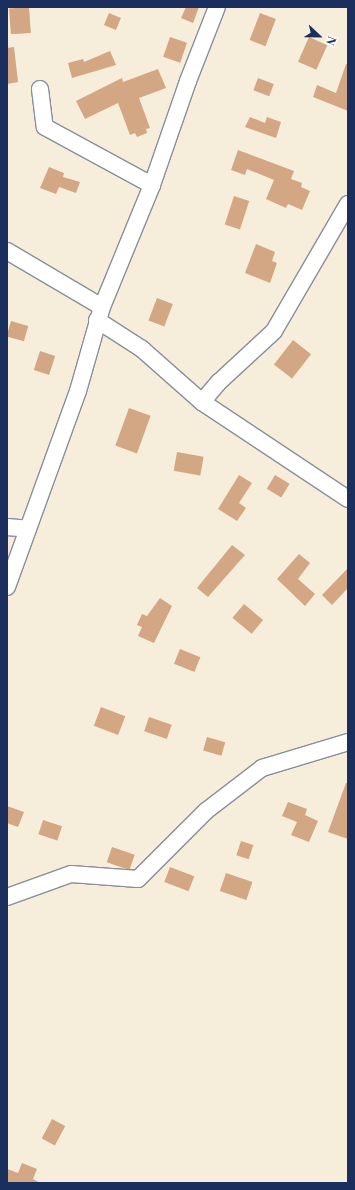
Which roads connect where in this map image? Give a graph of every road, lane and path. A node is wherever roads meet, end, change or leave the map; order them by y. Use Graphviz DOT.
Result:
graph roads {
  1 [pos="217,7"];
  2 [pos="40,89"];
  3 [pos="152,184"];
  4 [pos="348,204"];
  5 [pos="7,251"];
  6 [pos="99,313"];
  7 [pos="202,402"];
  8 [pos="348,499"];
  9 [pos="7,527"];
  10 [pos="28,529"];
  11 [pos="7,587"];
  12 [pos="348,742"];
  13 [pos="7,897"];
  1 -- 3 [label="street"];
  2 -- 3 [label="street"];
  3 -- 6 [label="street"];
  4 -- 7 [label="street"];
  5 -- 6 [label="street"];
  6 -- 7 [label="street"];
  6 -- 10 [label="street"];
  7 -- 8 [label="street"];
  9 -- 10 [label="street"];
  10 -- 11 [label="street"];
  12 -- 13 [label="street"];
}
